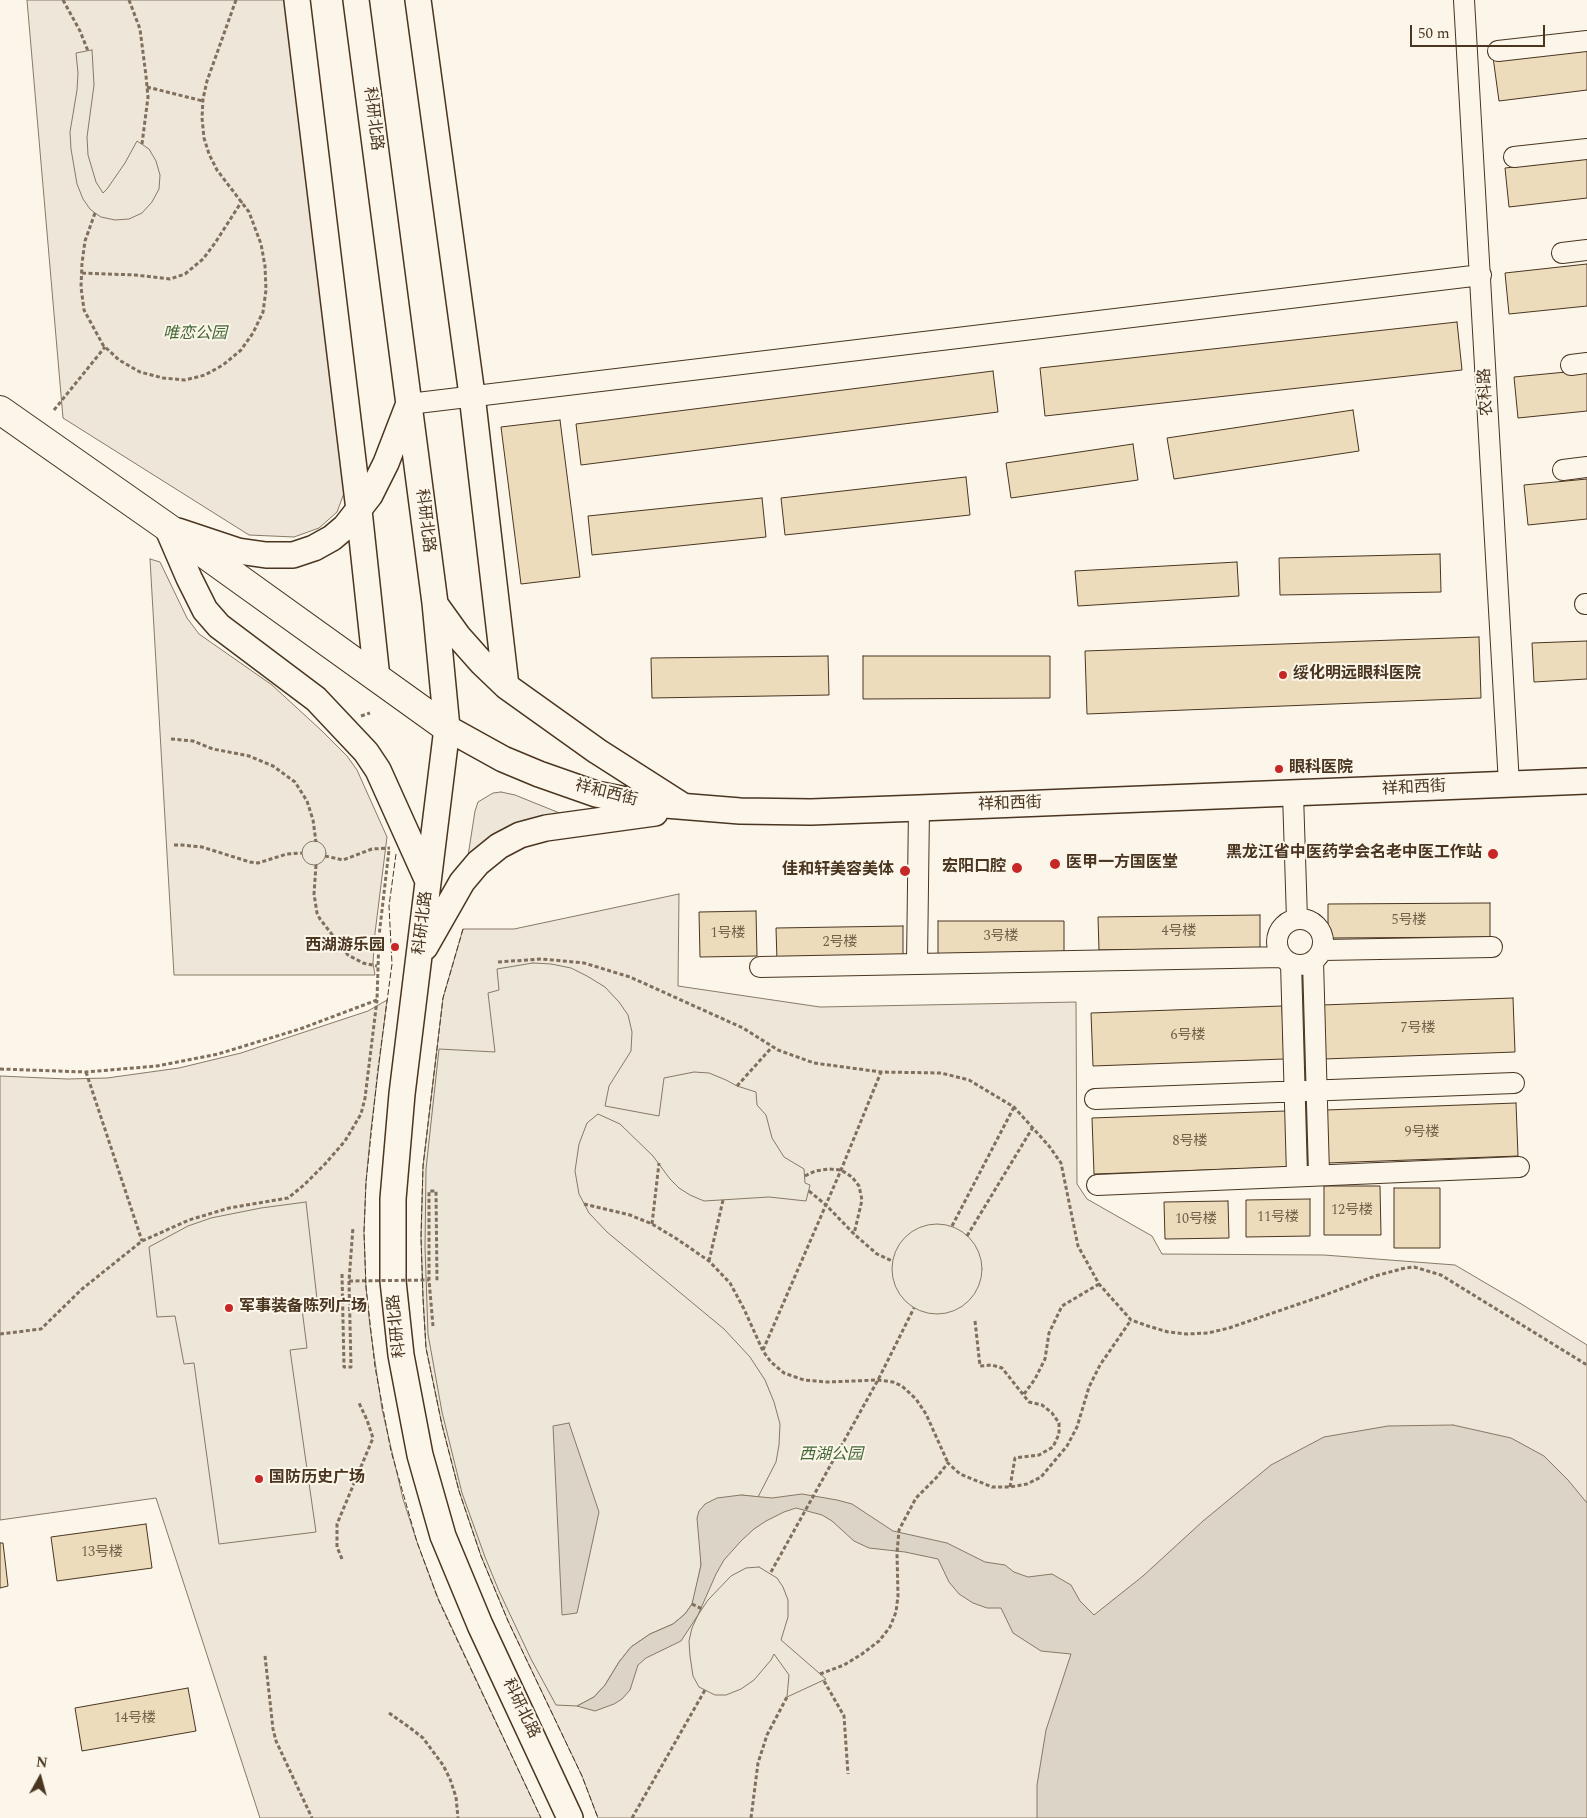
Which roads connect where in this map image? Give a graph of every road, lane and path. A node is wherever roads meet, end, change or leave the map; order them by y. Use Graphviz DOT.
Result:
graph roads {
  1 [pos="63,0"];
  2 [pos="129,0"];
  3 [pos="236,0"];
  4 [pos="297,0"];
  5 [pos="356,0"];
  6 [pos="418,0"];
  7 [pos="1464,0"];
  8 [pos="1587,41"];
  9 [pos="88,51"];
  10 [pos="1498,51"];
  11 [pos="147,87"];
  12 [pos="203,101"];
  13 [pos="142,144"];
  14 [pos="1587,149"];
  15 [pos="1514,157"];
  16 [pos="242,201"];
  17 [pos="95,213"];
  18 [pos="1587,250"];
  19 [pos="1562,253"];
  20 [pos="82,273"];
  21 [pos="1481,275"];
  22 [pos="105,347"];
  23 [pos="472,395"];
  24 [pos="409,404"];
  25 [pos="0,410"];
  26 [pos="54,410"];
  27 [pos="1587,467"];
  28 [pos="1563,470"];
  29 [pos="359,510"];
  30 [pos="168,527"];
  31 [pos="434,603"];
  32 [pos="377,678"];
  33 [pos="506,686"];
  34 [pos="370,713"];
  35 [pos="358,717"];
  36 [pos="447,728"];
  37 [pos="171,739"];
  38 [pos="1587,781"];
  39 [pos="1509,784"];
  40 [pos="1293,794"];
  41 [pos="687,808"];
  42 [pos="919,808"];
  43 [pos="391,841"];
  44 [pos="316,842"];
  45 [pos="174,845"];
  46 [pos="390,848"];
  47 [pos="302,853"];
  48 [pos="325,856"];
  49 [pos="316,865"];
  50 [pos="429,882"];
  51 [pos="1297,919"];
  52 [pos="1492,947"];
  53 [pos="1318,956"];
  54 [pos="420,958"];
  55 [pos="1286,960"];
  56 [pos="498,962"];
  57 [pos="917,963"];
  58 [pos="377,966"];
  59 [pos="760,967"];
  60 [pos="377,1000"];
  61 [pos="772,1046"];
  62 [pos="0,1069"];
  63 [pos="86,1072"];
  64 [pos="882,1072"];
  65 [pos="1514,1083"];
  66 [pos="737,1086"];
  67 [pos="1317,1090"];
  68 [pos="1294,1092"];
  69 [pos="1095,1099"];
  70 [pos="1014,1107"];
  71 [pos="1033,1127"];
  72 [pos="659,1163"];
  73 [pos="1519,1167"];
  74 [pos="841,1170"];
  75 [pos="1320,1174"];
  76 [pos="1297,1175"];
  77 [pos="804,1176"];
  78 [pos="1097,1185"];
  79 [pos="808,1191"];
  80 [pos="723,1200"];
  81 [pos="584,1204"];
  82 [pos="826,1205"];
  83 [pos="652,1224"];
  84 [pos="952,1226"];
  85 [pos="353,1227"];
  86 [pos="854,1234"];
  87 [pos="967,1236"];
  88 [pos="142,1241"];
  89 [pos="710,1261"];
  90 [pos="892,1261"];
  91 [pos="342,1274"];
  92 [pos="429,1280"];
  93 [pos="349,1281"];
  94 [pos="437,1281"];
  95 [pos="1099,1284"];
  96 [pos="914,1308"];
  97 [pos="975,1320"];
  98 [pos="1131,1320"];
  99 [pos="433,1326"];
  100 [pos="0,1334"];
  101 [pos="763,1351"];
  102 [pos="1587,1365"];
  103 [pos="878,1380"];
  104 [pos="1024,1394"];
  105 [pos="359,1403"];
  106 [pos="948,1463"];
  107 [pos="1010,1487"];
  108 [pos="342,1560"];
  109 [pos="771,1572"];
  110 [pos="692,1604"];
  111 [pos="702,1609"];
  112 [pos="265,1656"];
  113 [pos="820,1674"];
  114 [pos="824,1681"];
  115 [pos="705,1690"];
  116 [pos="787,1697"];
  117 [pos="389,1713"];
  118 [pos="848,1774"];
  119 [pos="312,1818"];
  120 [pos="458,1818"];
  121 [pos="570,1818"];
  122 [pos="632,1818"];
  123 [pos="751,1818"];
  1 -- 9 [label="path"];
  2 -- 11 [label="path"];
  3 -- 12 [label="path"];
  4 -- 29 [label="main road"];
  5 -- 24 [label="main road, 科研北路"];
  6 -- 23 [label="main road"];
  7 -- 21 [label="street, 农科路"];
  8 -- 10 [label="street"];
  11 -- 12 [label="path"];
  11 -- 13 [label="path"];
  12 -- 16 [label="path"];
  14 -- 15 [label="street"];
  16 -- 20 [label="path"];
  16 -- 22 [label="path"];
  17 -- 20 [label="path"];
  18 -- 19 [label="street"];
  20 -- 22 [label="path"];
  21 -- 23 [label="street"];
  21 -- 39 [label="street, 农科路"];
  22 -- 26 [label="path"];
  23 -- 24 [label="street"];
  23 -- 33 [label="main road"];
  24 -- 29 [label="main road"];
  24 -- 31 [label="main road, 科研北路"];
  25 -- 30 [label="highway"];
  27 -- 28 [label="street"];
  29 -- 30 [label="main road"];
  29 -- 32 [label="main road"];
  30 -- 32 [label="highway"];
  30 -- 50 [label="main road"];
  31 -- 33 [label="main road"];
  31 -- 36 [label="main road, 科研北路"];
  32 -- 36 [label="highway"];
  33 -- 41 [label="main road"];
  34 -- 35 [label="path"];
  36 -- 41 [label="main road, 祥和西街"];
  36 -- 50 [label="main road, 科研北路"];
  37 -- 44 [label="path"];
  38 -- 39 [label="main road, 祥和西街"];
  39 -- 40 [label="main road, 祥和西街"];
  40 -- 42 [label="main road, 祥和西街"];
  40 -- 51 [label="street"];
  41 -- 42 [label="main road, 祥和西街"];
  41 -- 54 [label="main road"];
  42 -- 57 [label="street"];
  43 -- 46 [label="path"];
  45 -- 47 [label="path"];
  46 -- 48 [label="path"];
  46 -- 58 [label="path"];
  49 -- 58 [label="path"];
  50 -- 54 [label="main road, 科研北路"];
  51 -- 53 [label="street"];
  51 -- 55 [label="street"];
  52 -- 53 [label="street"];
  53 -- 55 [label="street"];
  53 -- 67 [label="street"];
  54 -- 121 [label="main road, 科研北路"];
  55 -- 57 [label="street"];
  55 -- 68 [label="street"];
  56 -- 61 [label="path"];
  57 -- 59 [label="street"];
  58 -- 60 [label="path"];
  60 -- 63 [label="path"];
  60 -- 88 [label="path"];
  61 -- 64 [label="path"];
  61 -- 66 [label="path"];
  62 -- 63 [label="path"];
  63 -- 88 [label="path"];
  64 -- 70 [label="path"];
  64 -- 74 [label="path"];
  65 -- 67 [label="street"];
  67 -- 68 [label="street"];
  67 -- 75 [label="street"];
  68 -- 69 [label="street"];
  68 -- 76 [label="street"];
  70 -- 71 [label="path"];
  70 -- 84 [label="path"];
  71 -- 87 [label="path"];
  71 -- 95 [label="path"];
  72 -- 83 [label="path"];
  73 -- 75 [label="street"];
  74 -- 77 [label="path"];
  74 -- 82 [label="path"];
  74 -- 86 [label="path"];
  75 -- 76 [label="street"];
  76 -- 78 [label="street"];
  79 -- 82 [label="path"];
  80 -- 89 [label="path"];
  81 -- 83 [label="path"];
  82 -- 86 [label="path"];
  82 -- 101 [label="path"];
  83 -- 89 [label="path"];
  85 -- 93 [label="path"];
  86 -- 90 [label="path"];
  88 -- 100 [label="path"];
  89 -- 101 [label="path"];
  91 -- 93 [label="path"];
  92 -- 93 [label="path, bridge"];
  92 -- 94 [label="path"];
  92 -- 99 [label="path"];
  95 -- 98 [label="path"];
  95 -- 104 [label="path"];
  96 -- 103 [label="path"];
  97 -- 104 [label="path"];
  98 -- 102 [label="path"];
  98 -- 107 [label="path"];
  101 -- 103 [label="path"];
  103 -- 106 [label="path"];
  103 -- 109 [label="path"];
  104 -- 107 [label="path"];
  105 -- 108 [label="path"];
  106 -- 107 [label="path"];
  106 -- 113 [label="path"];
  110 -- 111 [label="path"];
  112 -- 119 [label="path"];
  114 -- 118 [label="path"];
  115 -- 122 [label="path"];
  116 -- 123 [label="path"];
  117 -- 120 [label="path"];
}
